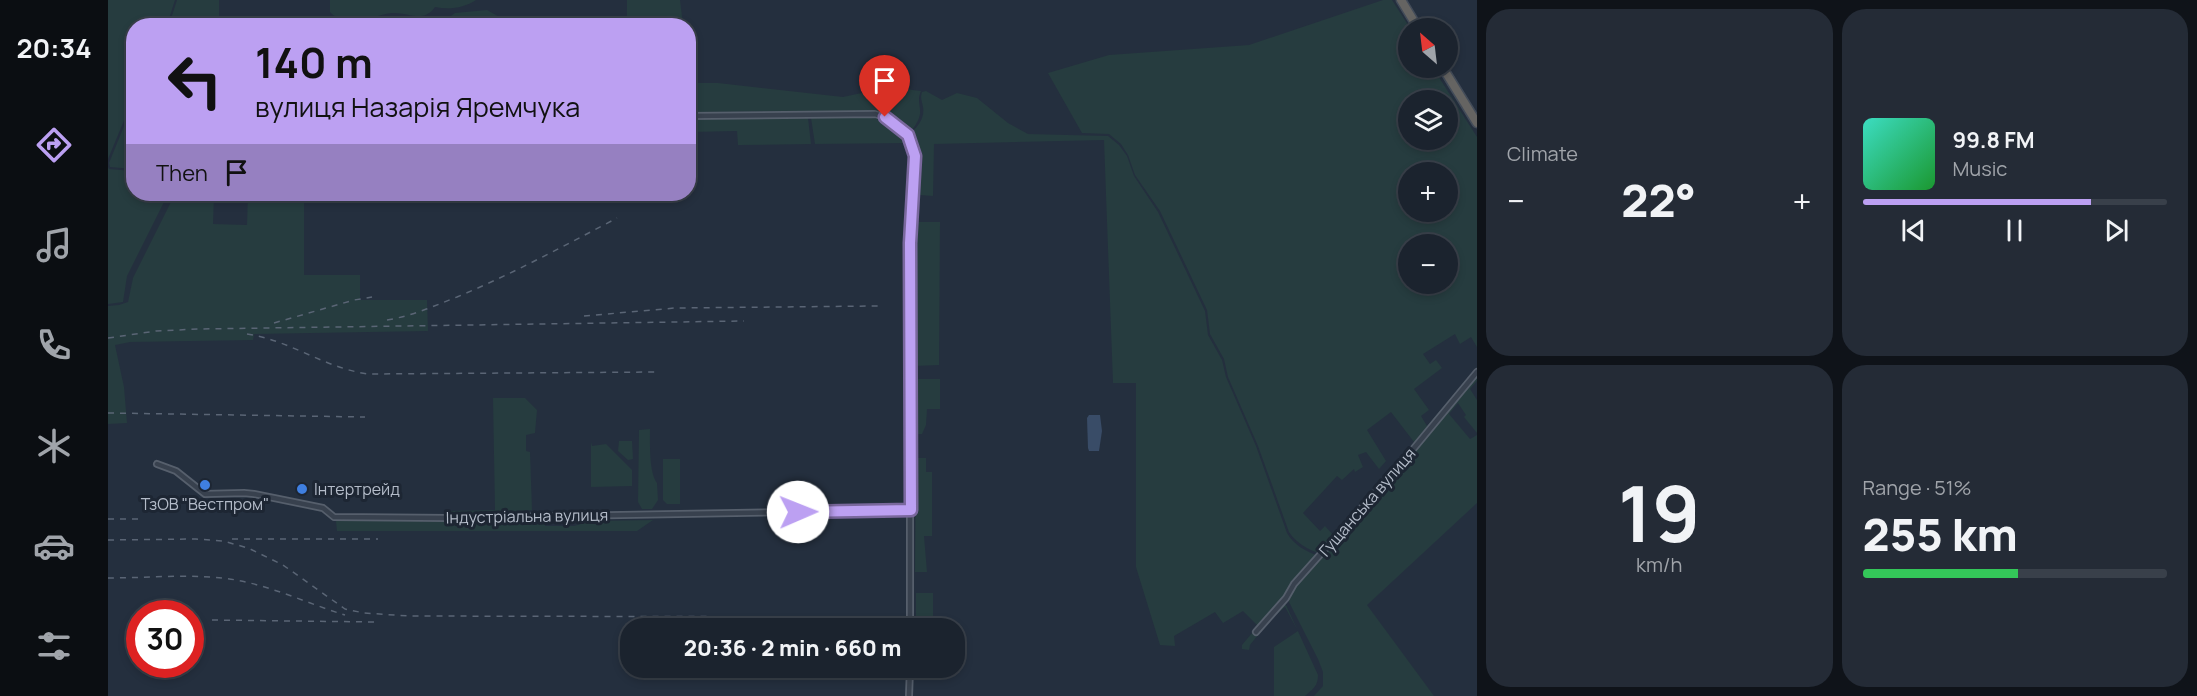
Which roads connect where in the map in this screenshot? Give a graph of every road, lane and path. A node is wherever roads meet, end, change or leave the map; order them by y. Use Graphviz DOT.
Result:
graph roads {
  1 [pos="1401,0"];
  2 [pos="1412,18"];
  3 [pos="1449,78"];
  4 [pos="696,116"];
  5 [pos="1477,123"];
  6 [pos="1477,372"];
  7 [pos="156,464"];
  8 [pos="911,510"];
  9 [pos="910,618"];
  10 [pos="1256,632"];
  11 [pos="910,678"];
  12 [pos="909,696"];
  1 -- 2 [label="highway"];
  3 -- 5 [label="highway"];
  4 -- 8 [label="street"];
  6 -- 10 [label="street, Гущанська вулиця"];
  7 -- 8 [label="street, Індустріальна вулиця"];
  8 -- 9 [label="street"];
  11 -- 12 [label="street"];
}
